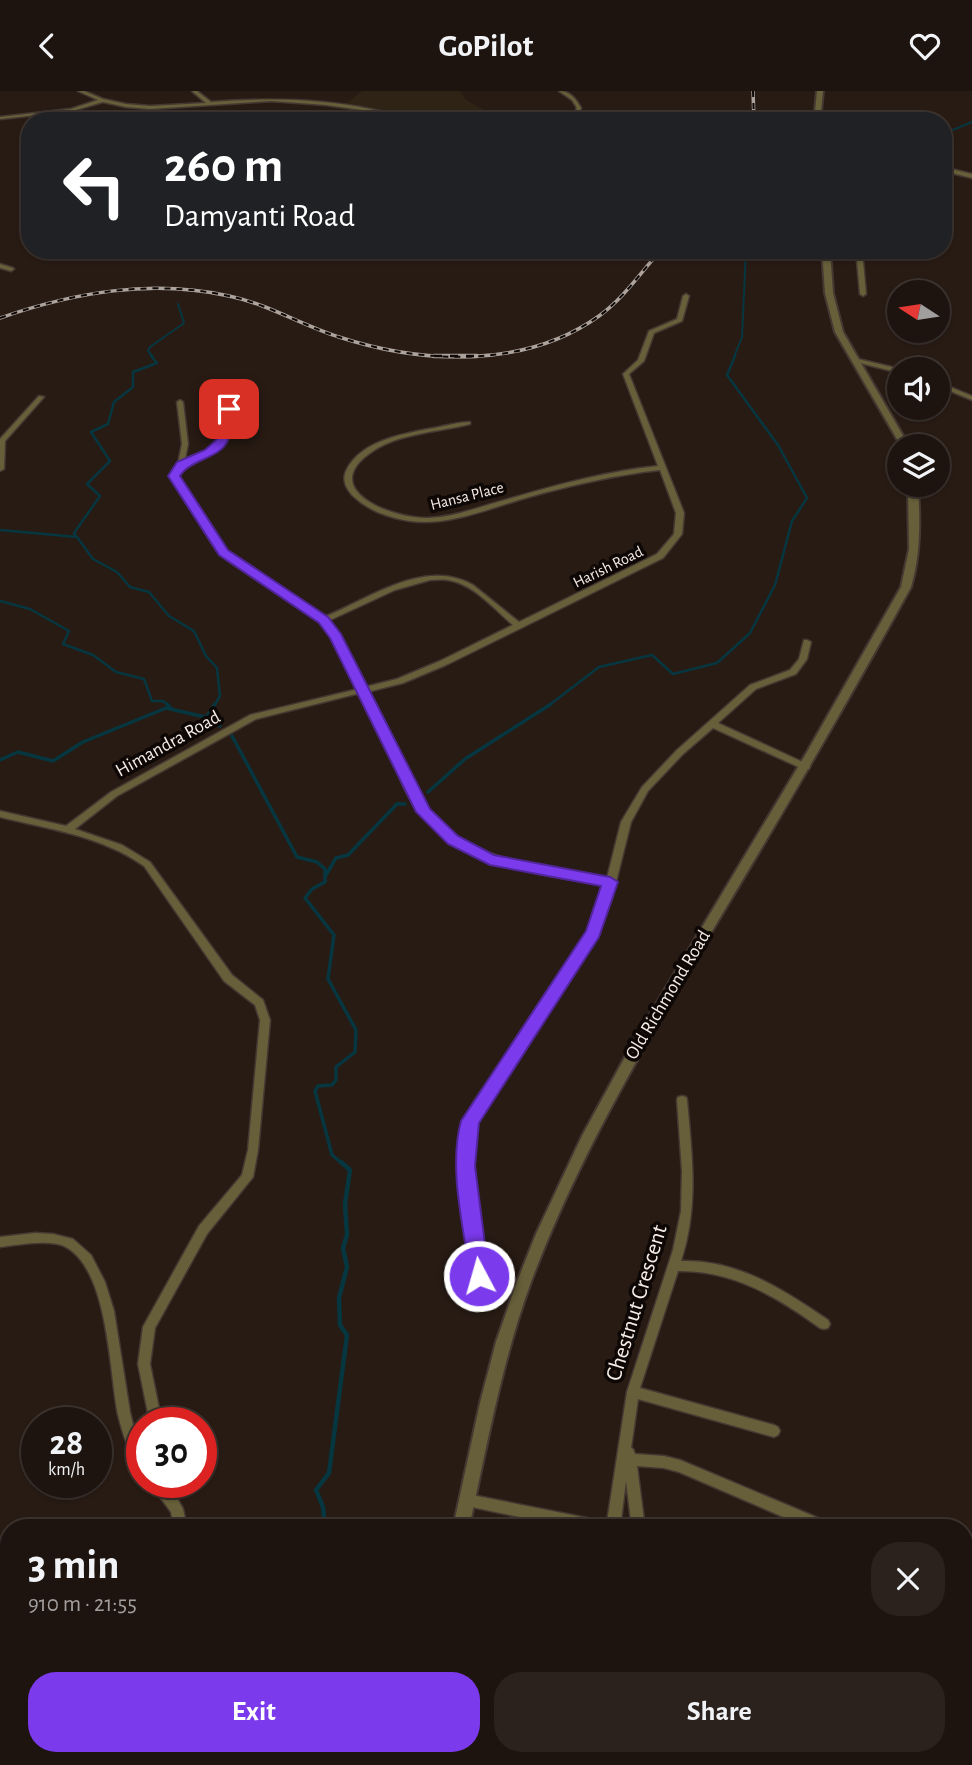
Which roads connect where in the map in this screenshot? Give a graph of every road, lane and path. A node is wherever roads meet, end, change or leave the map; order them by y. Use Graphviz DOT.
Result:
graph roads {
  1 [pos="80,91"];
  2 [pos="194,91"];
  3 [pos="561,91"];
  4 [pos="820,91"];
  5 [pos="103,100"];
  6 [pos="209,103"];
  7 [pos="54,112"];
  8 [pos="368,112"];
  9 [pos="577,112"];
  10 [pos="818,112"];
  11 [pos="21,116"];
  12 [pos="0,118"];
  13 [pos="952,171"];
  14 [pos="972,176"];
  15 [pos="827,259"];
  16 [pos="860,259"];
  17 [pos="0,265"];
  18 [pos="11,269"];
  19 [pos="863,294"];
  20 [pos="686,296"];
  21 [pos="854,360"];
  22 [pos="887,368"];
  23 [pos="232,384"];
  24 [pos="950,389"];
  25 [pos="41,397"];
  26 [pos="972,398"];
  27 [pos="180,403"];
  28 [pos="468,423"];
  29 [pos="899,434"];
  30 [pos="181,464"];
  31 [pos="663,468"];
  32 [pos="0,469"];
  33 [pos="913,497"];
  34 [pos="323,620"];
  35 [pos="519,626"];
  36 [pos="807,642"];
  37 [pos="362,690"];
  38 [pos="712,724"];
  39 [pos="806,767"];
  40 [pos="0,814"];
  41 [pos="68,830"];
  42 [pos="610,882"];
  43 [pos="682,1100"];
  44 [pos="0,1242"];
  45 [pos="674,1266"];
  46 [pos="479,1276"];
  47 [pos="824,1324"];
  48 [pos="633,1392"];
  49 [pos="153,1407"];
  50 [pos="126,1431"];
  51 [pos="774,1431"];
  52 [pos="626,1459"];
  53 [pos="168,1498"];
  54 [pos="171,1498"];
  55 [pos="467,1500"];
  56 [pos="171,1501"];
  57 [pos="178,1519"];
  58 [pos="463,1519"];
  59 [pos="561,1519"];
  60 [pos="615,1519"];
  61 [pos="637,1519"];
  62 [pos="804,1519"];
  1 -- 5 [label="street"];
  2 -- 6 [label="street"];
  3 -- 9 [label="street"];
  4 -- 10 [label="street"];
  5 -- 6 [label="street"];
  5 -- 7 [label="street"];
  6 -- 8 [label="street"];
  11 -- 12 [label="street"];
  13 -- 14 [label="street"];
  15 -- 21 [label="street"];
  16 -- 19 [label="street"];
  17 -- 18 [label="street"];
  20 -- 31 [label="street, Harish Road"];
  21 -- 22 [label="street"];
  21 -- 29 [label="street"];
  23 -- 30 [label="street"];
  24 -- 26 [label="street"];
  25 -- 32 [label="street"];
  27 -- 30 [label="street"];
  28 -- 31 [label="street, Hansa Place"];
  30 -- 34 [label="street"];
  31 -- 35 [label="street, Harish Road"];
  33 -- 39 [label="street, Old Richmond Road"];
  34 -- 35 [label="street"];
  34 -- 37 [label="street"];
  35 -- 37 [label="street, Harish Road"];
  36 -- 38 [label="street"];
  37 -- 41 [label="street, Himandra Road"];
  37 -- 42 [label="street"];
  38 -- 39 [label="street"];
  38 -- 42 [label="street"];
  39 -- 55 [label="street, Old Richmond Road"];
  40 -- 41 [label="street"];
  41 -- 49 [label="street"];
  42 -- 46 [label="street"];
  43 -- 45 [label="street, Chestnut Crescent"];
  44 -- 50 [label="street"];
  45 -- 47 [label="street"];
  45 -- 48 [label="street, Chestnut Crescent"];
  48 -- 51 [label="street"];
  48 -- 52 [label="street, Chestnut Crescent"];
  52 -- 60 [label="street, Chestnut Crescent"];
  52 -- 61 [label="street, Chestnut Crescent"];
  52 -- 62 [label="street"];
  53 -- 56 [label="street"];
  54 -- 56 [label="street"];
  55 -- 58 [label="street, Old Richmond Road"];
  55 -- 59 [label="street"];
  56 -- 57 [label="street"];
}
